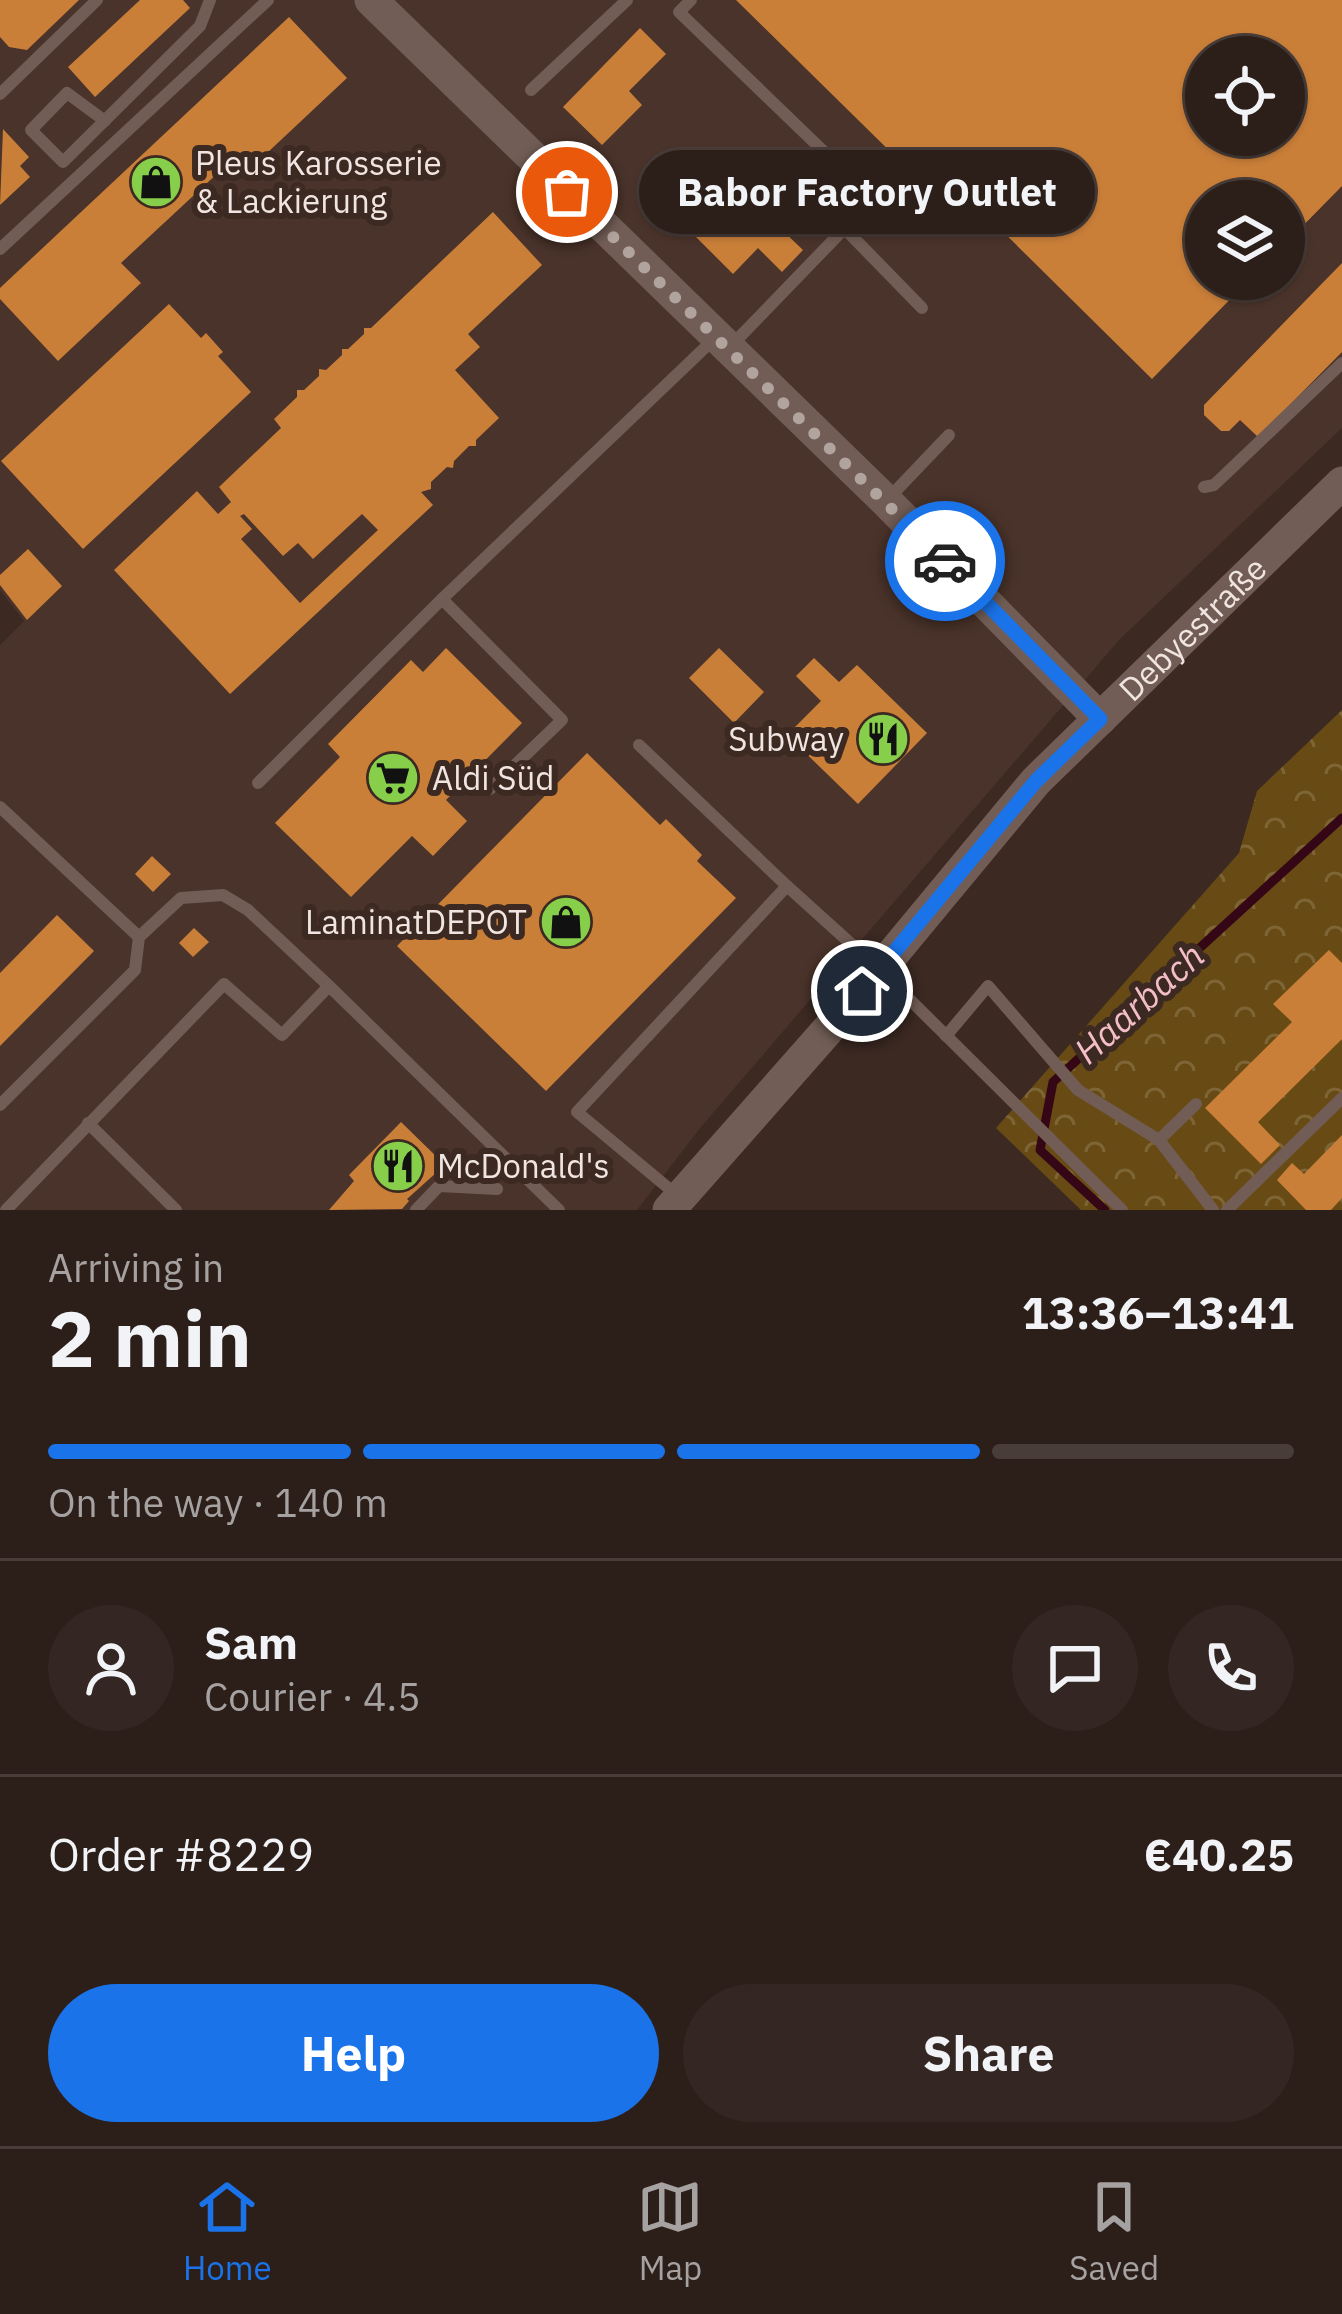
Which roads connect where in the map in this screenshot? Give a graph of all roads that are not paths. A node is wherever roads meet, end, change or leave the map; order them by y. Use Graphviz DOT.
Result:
graph roads {
  1 [pos="97,0"];
  2 [pos="210,0"];
  3 [pos="268,0"];
  4 [pos="371,0"];
  5 [pos="627,0"];
  6 [pos="691,0"];
  7 [pos="531,90"];
  8 [pos="0,94"];
  9 [pos="105,122"];
  10 [pos="845,229"];
  11 [pos="0,249"];
  12 [pos="922,308"];
  13 [pos="722,343"];
  14 [pos="1342,363"];
  15 [pos="949,435"];
  16 [pos="1342,483"];
  17 [pos="1204,487"];
  18 [pos="886,501"];
  19 [pos="442,599"];
  20 [pos="1100,719"];
  21 [pos="639,745"];
  22 [pos="258,783"];
  23 [pos="490,789"];
  24 [pos="0,807"];
  25 [pos="787,886"];
  26 [pos="139,937"];
  27 [pos="880,970"];
  28 [pos="329,986"];
  29 [pos="946,1036"];
  30 [pos="1342,1098"];
  31 [pos="1196,1104"];
  32 [pos="0,1106"];
  33 [pos="88,1123"];
  34 [pos="1160,1140"];
  35 [pos="497,1190"];
  36 [pos="674,1203"];
  37 [pos="6,1210"];
  38 [pos="176,1210"];
  39 [pos="416,1210"];
  40 [pos="559,1210"];
  41 [pos="1122,1210"];
  42 [pos="1213,1210"];
  43 [pos="1227,1210"];
  1 -- 8 [label="lane"];
  2 -- 9 [label="lane"];
  3 -- 11 [label="lane"];
  4 -- 13 [label="street"];
  5 -- 7 [label="lane"];
  6 -- 10 [label="lane"];
  9 -- 9 [label="lane"];
  10 -- 12 [label="lane"];
  10 -- 13 [label="lane"];
  13 -- 18 [label="street"];
  13 -- 19 [label="lane"];
  14 -- 17 [label="lane"];
  15 -- 18 [label="lane"];
  16 -- 20 [label="street, Debyestraße"];
  18 -- 20 [label="street"];
  19 -- 22 [label="lane"];
  19 -- 23 [label="lane"];
  20 -- 27 [label="street, Debyestraße"];
  21 -- 25 [label="lane"];
  24 -- 26 [label="lane"];
  25 -- 27 [label="lane"];
  25 -- 36 [label="lane"];
  26 -- 28 [label="lane"];
  26 -- 32 [label="lane"];
  27 -- 29 [label="lane"];
  27 -- 36 [label="street, Debyestraße"];
  28 -- 33 [label="lane"];
  28 -- 40 [label="lane"];
  29 -- 34 [label="lane"];
  29 -- 41 [label="lane"];
  30 -- 43 [label="lane"];
  31 -- 34 [label="lane"];
  33 -- 37 [label="lane"];
  33 -- 38 [label="lane"];
  34 -- 42 [label="lane"];
  35 -- 39 [label="lane"];
}
